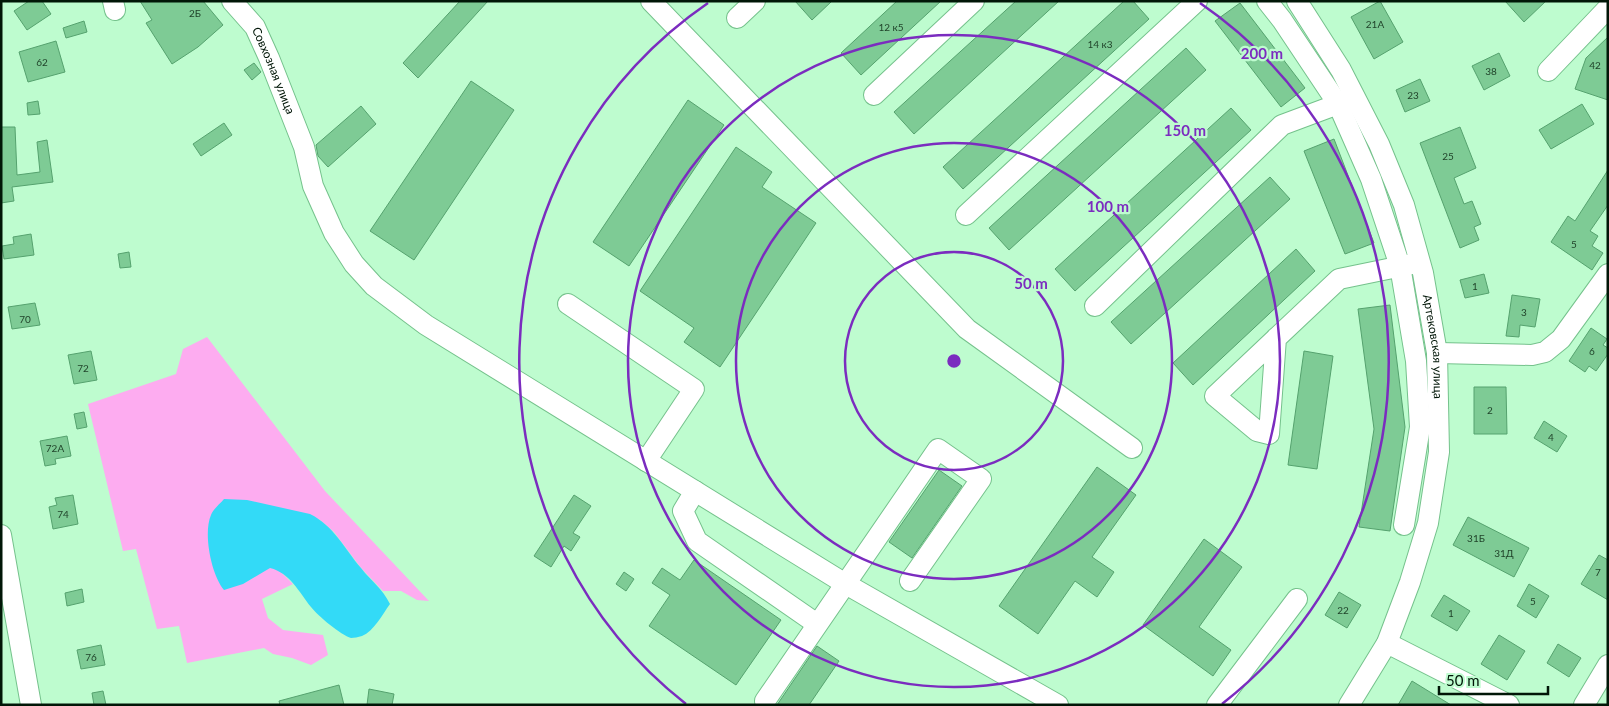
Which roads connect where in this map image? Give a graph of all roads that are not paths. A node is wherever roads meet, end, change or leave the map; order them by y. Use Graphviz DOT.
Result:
graph roads {
  1 [pos="232,1"];
  2 [pos="651,1"];
  3 [pos="755,1"];
  4 [pos="974,1"];
  5 [pos="1197,1"];
  6 [pos="1267,1"];
  7 [pos="1303,3"];
  8 [pos="1608,8"];
  9 [pos="737,18"];
  10 [pos="1548,71"];
  11 [pos="874,95"];
  12 [pos="1347,100"];
  13 [pos="966,215"];
  14 [pos="1420,262"];
  15 [pos="1400,266"];
  16 [pos="1608,274"];
  17 [pos="568,304"];
  18 [pos="1096,306"];
  19 [pos="1276,338"];
  20 [pos="1437,353"];
  21 [pos="1429,427"];
  22 [pos="1132,448"];
  23 [pos="646,461"];
  24 [pos="695,491"];
  25 [pos="1404,525"];
  26 [pos="1,535"];
  27 [pos="910,581"];
  28 [pos="844,583"];
  29 [pos="1297,598"];
  30 [pos="817,624"];
  31 [pos="1387,643"];
  32 [pos="1608,665"];
  33 [pos="764,701"];
  34 [pos="31,705"];
  35 [pos="1058,705"];
  36 [pos="1217,705"];
  37 [pos="1349,705"];
  38 [pos="1509,705"];
  39 [pos="1584,705"];
  1 -- 23 [label="street, Совхозная улица"];
  2 -- 22 [label="street"];
  3 -- 9 [label="street"];
  4 -- 11 [label="street"];
  5 -- 13 [label="street"];
  6 -- 12 [label="street"];
  7 -- 12 [label="street, Артековская улица"];
  8 -- 10 [label="street"];
  12 -- 14 [label="street, Артековская улица"];
  12 -- 15 [label="street"];
  12 -- 18 [label="street"];
  14 -- 15 [label="street"];
  14 -- 20 [label="street, Артековская улица"];
  15 -- 19 [label="street"];
  15 -- 21 [label="street"];
  16 -- 20 [label="street"];
  17 -- 23 [label="street"];
  20 -- 21 [label="street, Артековская улица"];
  21 -- 25 [label="street"];
  21 -- 31 [label="street, Артековская улица"];
  23 -- 24 [label="street, Совхозная улица"];
  24 -- 28 [label="street, Совхозная улица"];
  24 -- 30 [label="street"];
  26 -- 34 [label="street"];
  27 -- 28 [label="street"];
  28 -- 30 [label="street"];
  28 -- 35 [label="street, Совхозная улица"];
  29 -- 36 [label="street"];
  30 -- 33 [label="street"];
  31 -- 37 [label="street, Артековская улица"];
  31 -- 38 [label="street"];
  32 -- 39 [label="street"];
}
